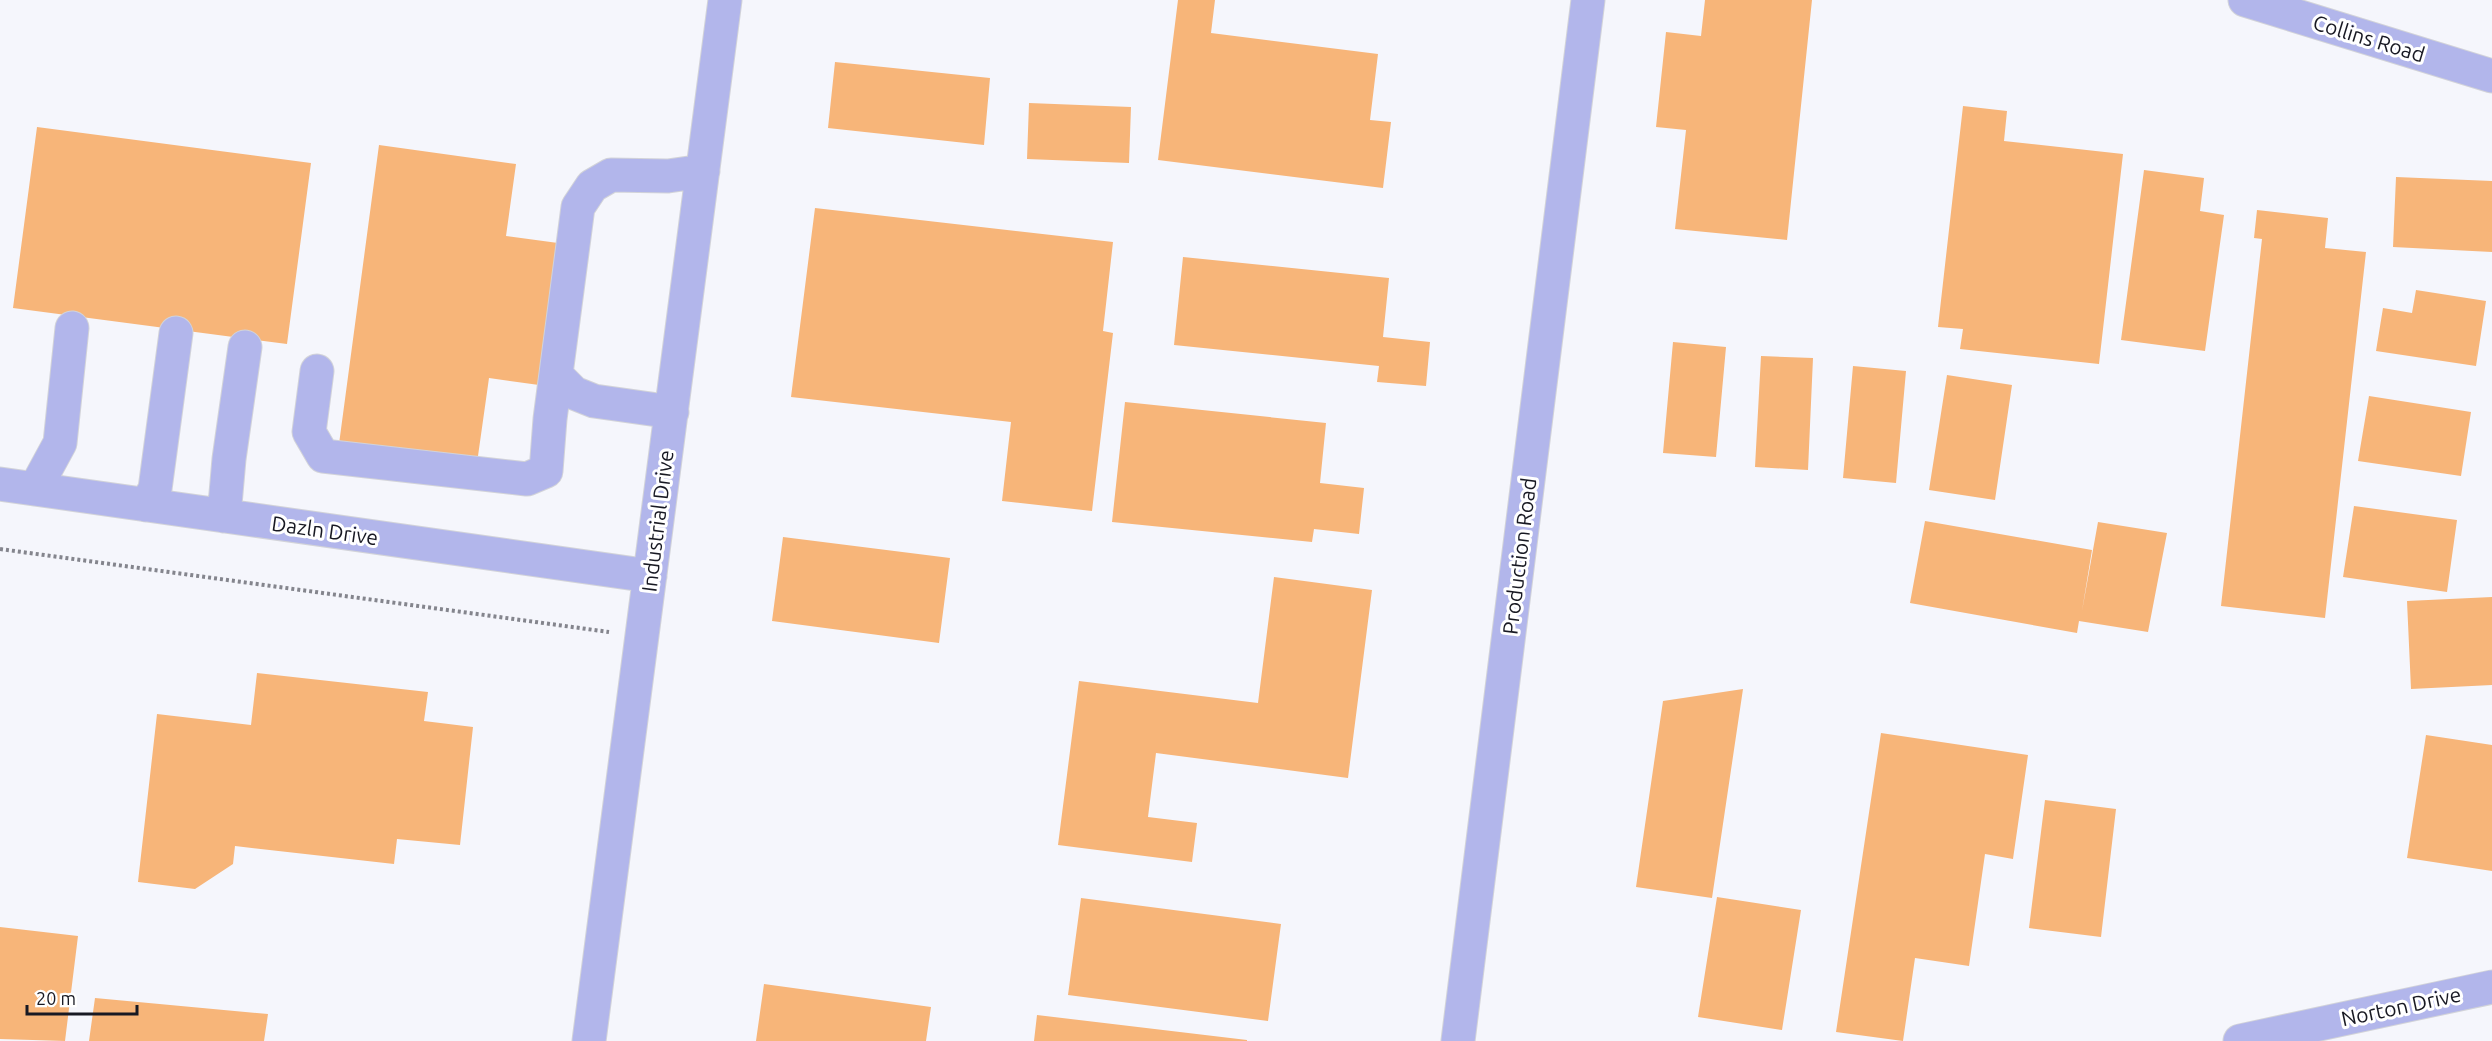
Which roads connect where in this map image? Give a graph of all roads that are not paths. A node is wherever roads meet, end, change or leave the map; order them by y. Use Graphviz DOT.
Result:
graph roads {
  1 [pos="725,0"];
  2 [pos="1588,0"];
  3 [pos="2245,0"];
  4 [pos="2492,76"];
  5 [pos="703,171"];
  6 [pos="72,328"];
  7 [pos="176,333"];
  8 [pos="245,347"];
  9 [pos="317,371"];
  10 [pos="557,376"];
  11 [pos="672,412"];
  12 [pos="0,484"];
  13 [pos="35,489"];
  14 [pos="146,504"];
  15 [pos="224,516"];
  16 [pos="650,576"];
  17 [pos="2492,987"];
  18 [pos="2254,1039"];
  19 [pos="589,1041"];
  20 [pos="1458,1041"];
  1 -- 5 [label="street, Industrial Drive"];
  2 -- 20 [label="street, Production Road"];
  3 -- 4 [label="street, Collins Road"];
  5 -- 10 [label="street"];
  5 -- 11 [label="street, Industrial Drive"];
  6 -- 13 [label="street"];
  7 -- 14 [label="street"];
  8 -- 15 [label="street"];
  9 -- 10 [label="street"];
  10 -- 11 [label="street"];
  11 -- 16 [label="street, Industrial Drive"];
  12 -- 13 [label="street, Dazln Drive"];
  13 -- 14 [label="street, Dazln Drive"];
  14 -- 15 [label="street, Dazln Drive"];
  15 -- 16 [label="street, Dazln Drive"];
  16 -- 19 [label="street, Industrial Drive"];
  17 -- 18 [label="street, Norton Drive"];
}
